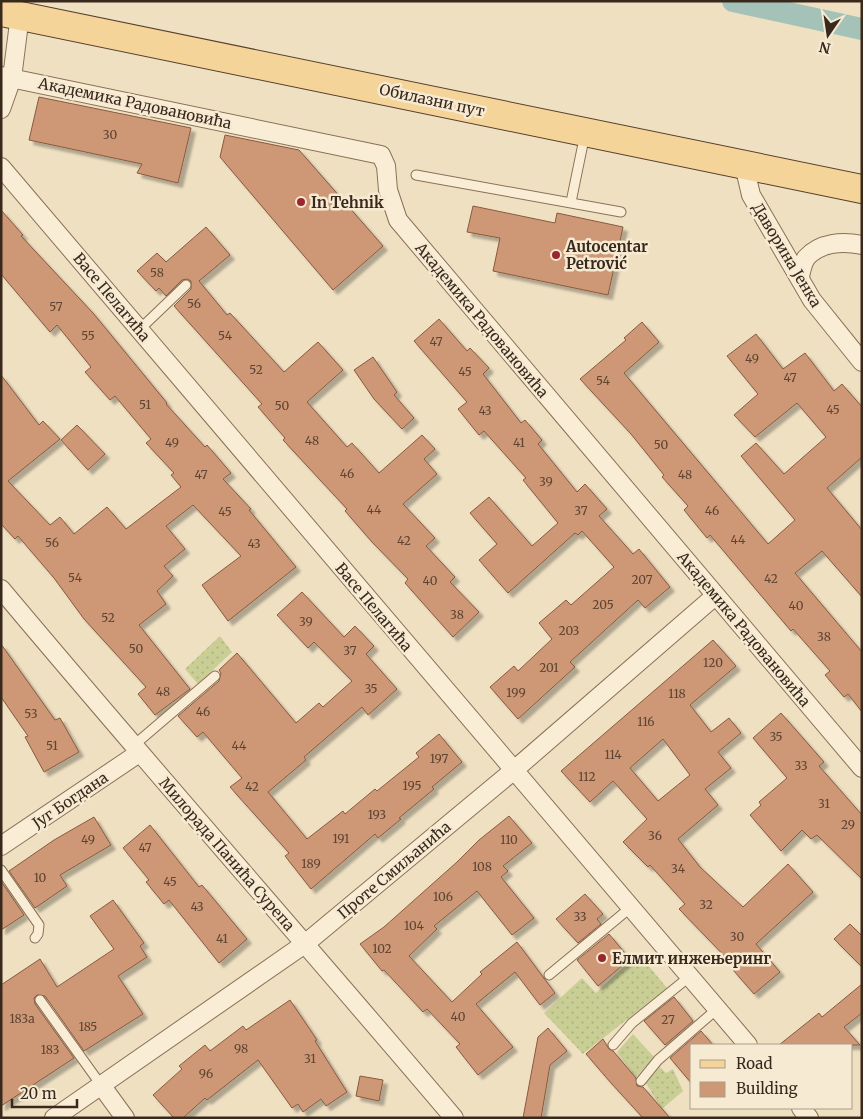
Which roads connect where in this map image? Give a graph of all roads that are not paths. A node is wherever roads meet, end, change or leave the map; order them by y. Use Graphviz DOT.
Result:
graph roads {
  1 [pos="10,14"];
  2 [pos="7,77"];
  3 [pos="1,109"];
  4 [pos="586,131"];
  5 [pos="744,164"];
  6 [pos="1,167"];
  7 [pos="416,175"];
  8 [pos="862,189"];
  9 [pos="570,202"];
  10 [pos="621,212"];
  11 [pos="862,245"];
  12 [pos="797,259"];
  13 [pos="186,285"];
  14 [pos="139,330"];
  15 [pos="862,362"];
  16 [pos="1,590"];
  17 [pos="715,596"];
  18 [pos="216,676"];
  19 [pos="136,750"];
  20 [pos="862,768"];
  21 [pos="513,771"];
  22 [pos="1,846"];
  23 [pos="1,870"];
  24 [pos="630,908"];
  25 [pos="34,938"];
  26 [pos="306,943"];
  27 [pos="549,975"];
  28 [pos="689,977"];
  29 [pos="40,1000"];
  30 [pos="717,1010"];
  31 [pos="747,1044"];
  32 [pos="613,1045"];
  33 [pos="641,1081"];
  34 [pos="101,1085"];
  35 [pos="54,1118"];
  36 [pos="125,1118"];
  37 [pos="454,1118"];
  1 -- 2 [label="street"];
  1 -- 4 [label="main road, Обилазни пут"];
  2 -- 3 [label="street"];
  2 -- 17 [label="street, Академика Радовановића"];
  4 -- 5 [label="main road, Обилазни пут"];
  4 -- 9 [label="lane"];
  5 -- 8 [label="main road, Обилазни пут"];
  5 -- 12 [label="street, Даворина Јенка"];
  6 -- 14 [label="street, Васе Пелагића"];
  7 -- 9 [label="lane"];
  9 -- 10 [label="lane"];
  11 -- 12 [label="street"];
  12 -- 15 [label="street, Даворина Јенка"];
  13 -- 14 [label="lane"];
  14 -- 21 [label="street, Васе Пелагића"];
  16 -- 19 [label="street, Милорада Панића Сурепа"];
  17 -- 20 [label="street, Академика Радовановића"];
  17 -- 21 [label="street, Проте Смиљанића"];
  18 -- 19 [label="lane"];
  19 -- 22 [label="street, Југ Богдана"];
  19 -- 26 [label="street, Милорада Панића Сурепа"];
  21 -- 24 [label="street, Васе Пелагића"];
  21 -- 26 [label="street, Проте Смиљанића"];
  23 -- 25 [label="lane"];
  24 -- 27 [label="lane"];
  24 -- 28 [label="street, Васе Пелагића"];
  26 -- 34 [label="street, Проте Смиљанића"];
  26 -- 37 [label="street, Милорада Панића Сурепа"];
  28 -- 30 [label="street, Васе Пелагића"];
  28 -- 32 [label="lane"];
  29 -- 34 [label="lane"];
  30 -- 31 [label="street, Васе Пелагића"];
  30 -- 33 [label="lane"];
  34 -- 35 [label="street, Проте Смиљанића"];
  34 -- 36 [label="street"];
}
